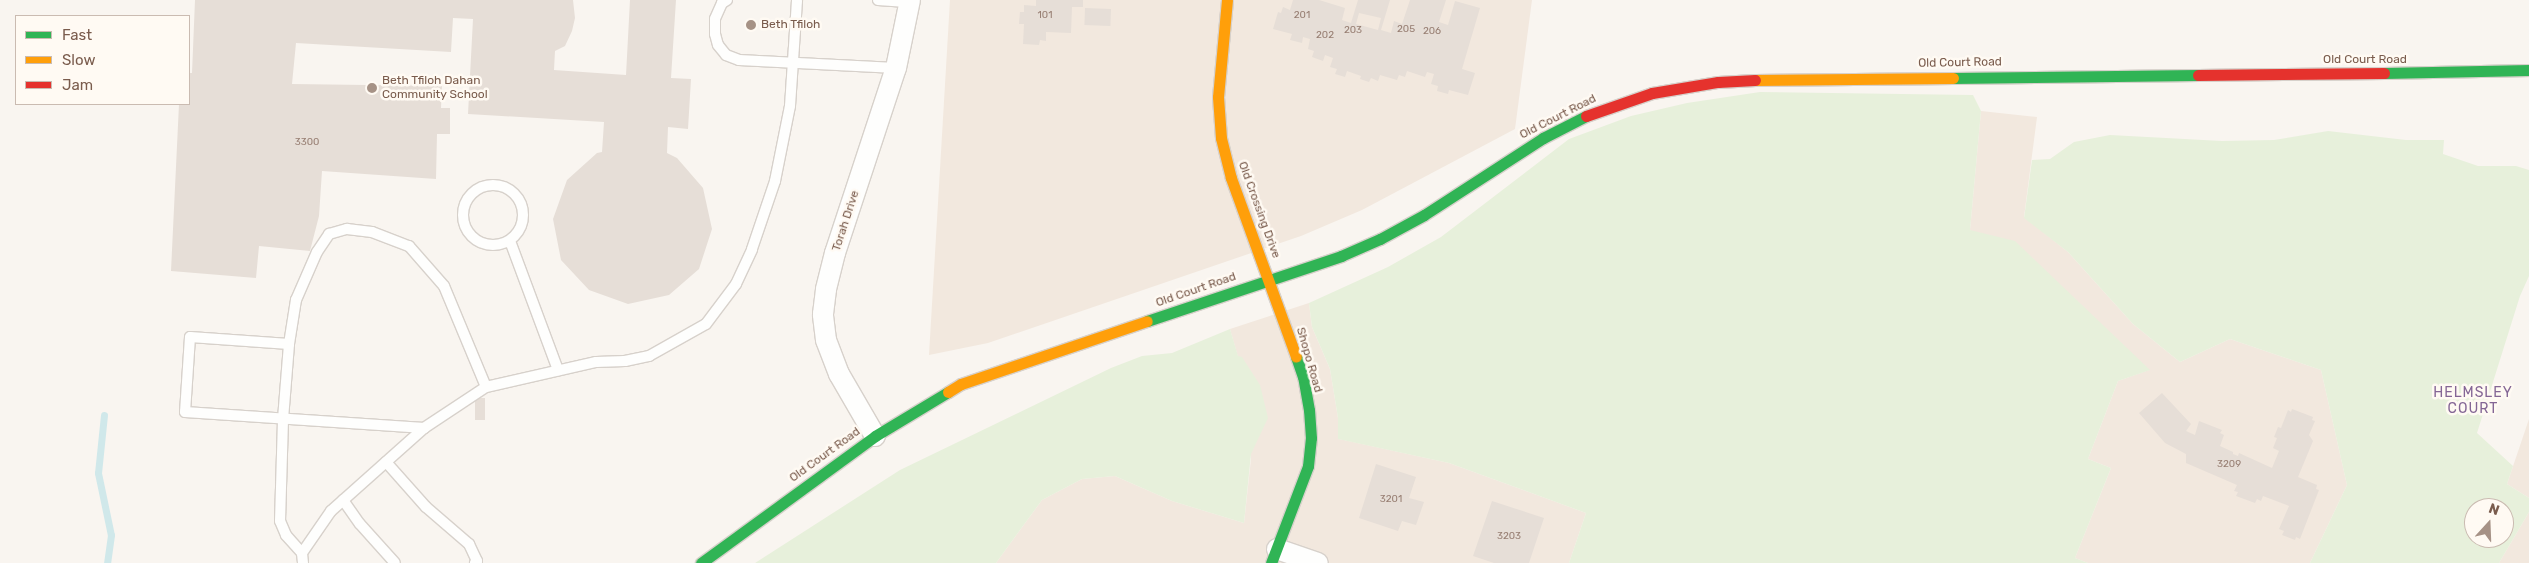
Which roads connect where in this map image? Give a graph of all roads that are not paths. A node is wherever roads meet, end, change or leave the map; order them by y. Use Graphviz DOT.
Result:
graph roads {
  1 [pos="727,0"];
  2 [pos="797,0"];
  3 [pos="878,0"];
  4 [pos="1227,0"];
  5 [pos="910,1"];
  6 [pos="794,63"];
  7 [pos="896,68"];
  8 [pos="2529,70"];
  9 [pos="510,241"];
  10 [pos="1269,280"];
  11 [pos="289,344"];
  12 [pos="558,370"];
  13 [pos="486,387"];
  14 [pos="283,419"];
  15 [pos="424,428"];
  16 [pos="875,436"];
  17 [pos="386,462"];
  18 [pos="343,500"];
  19 [pos="1274,556"];
  20 [pos="303,558"];
  21 [pos="395,563"];
  22 [pos="475,563"];
  23 [pos="702,563"];
  24 [pos="1318,563"];
  1 -- 6 [label="lane"];
  2 -- 6 [label="lane"];
  3 -- 5 [label="lane"];
  4 -- 10 [label="main road, Old Crossing Drive"];
  5 -- 7 [label="street, Torah Drive"];
  6 -- 7 [label="lane"];
  6 -- 12 [label="lane"];
  7 -- 16 [label="street, Torah Drive"];
  8 -- 10 [label="main road, Old Court Road"];
  9 -- 9 [label="lane"];
  9 -- 12 [label="lane"];
  10 -- 16 [label="main road, Old Court Road"];
  10 -- 19 [label="main road, Shopo Road"];
  11 -- 13 [label="lane"];
  11 -- 14 [label="lane"];
  11 -- 14 [label="lane"];
  12 -- 13 [label="lane"];
  13 -- 15 [label="lane"];
  14 -- 15 [label="lane"];
  14 -- 20 [label="lane"];
  15 -- 17 [label="lane"];
  16 -- 23 [label="main road, Old Court Road"];
  17 -- 18 [label="lane"];
  17 -- 22 [label="lane"];
  18 -- 20 [label="lane"];
  18 -- 21 [label="lane"];
  19 -- 24 [label="street"];
}
